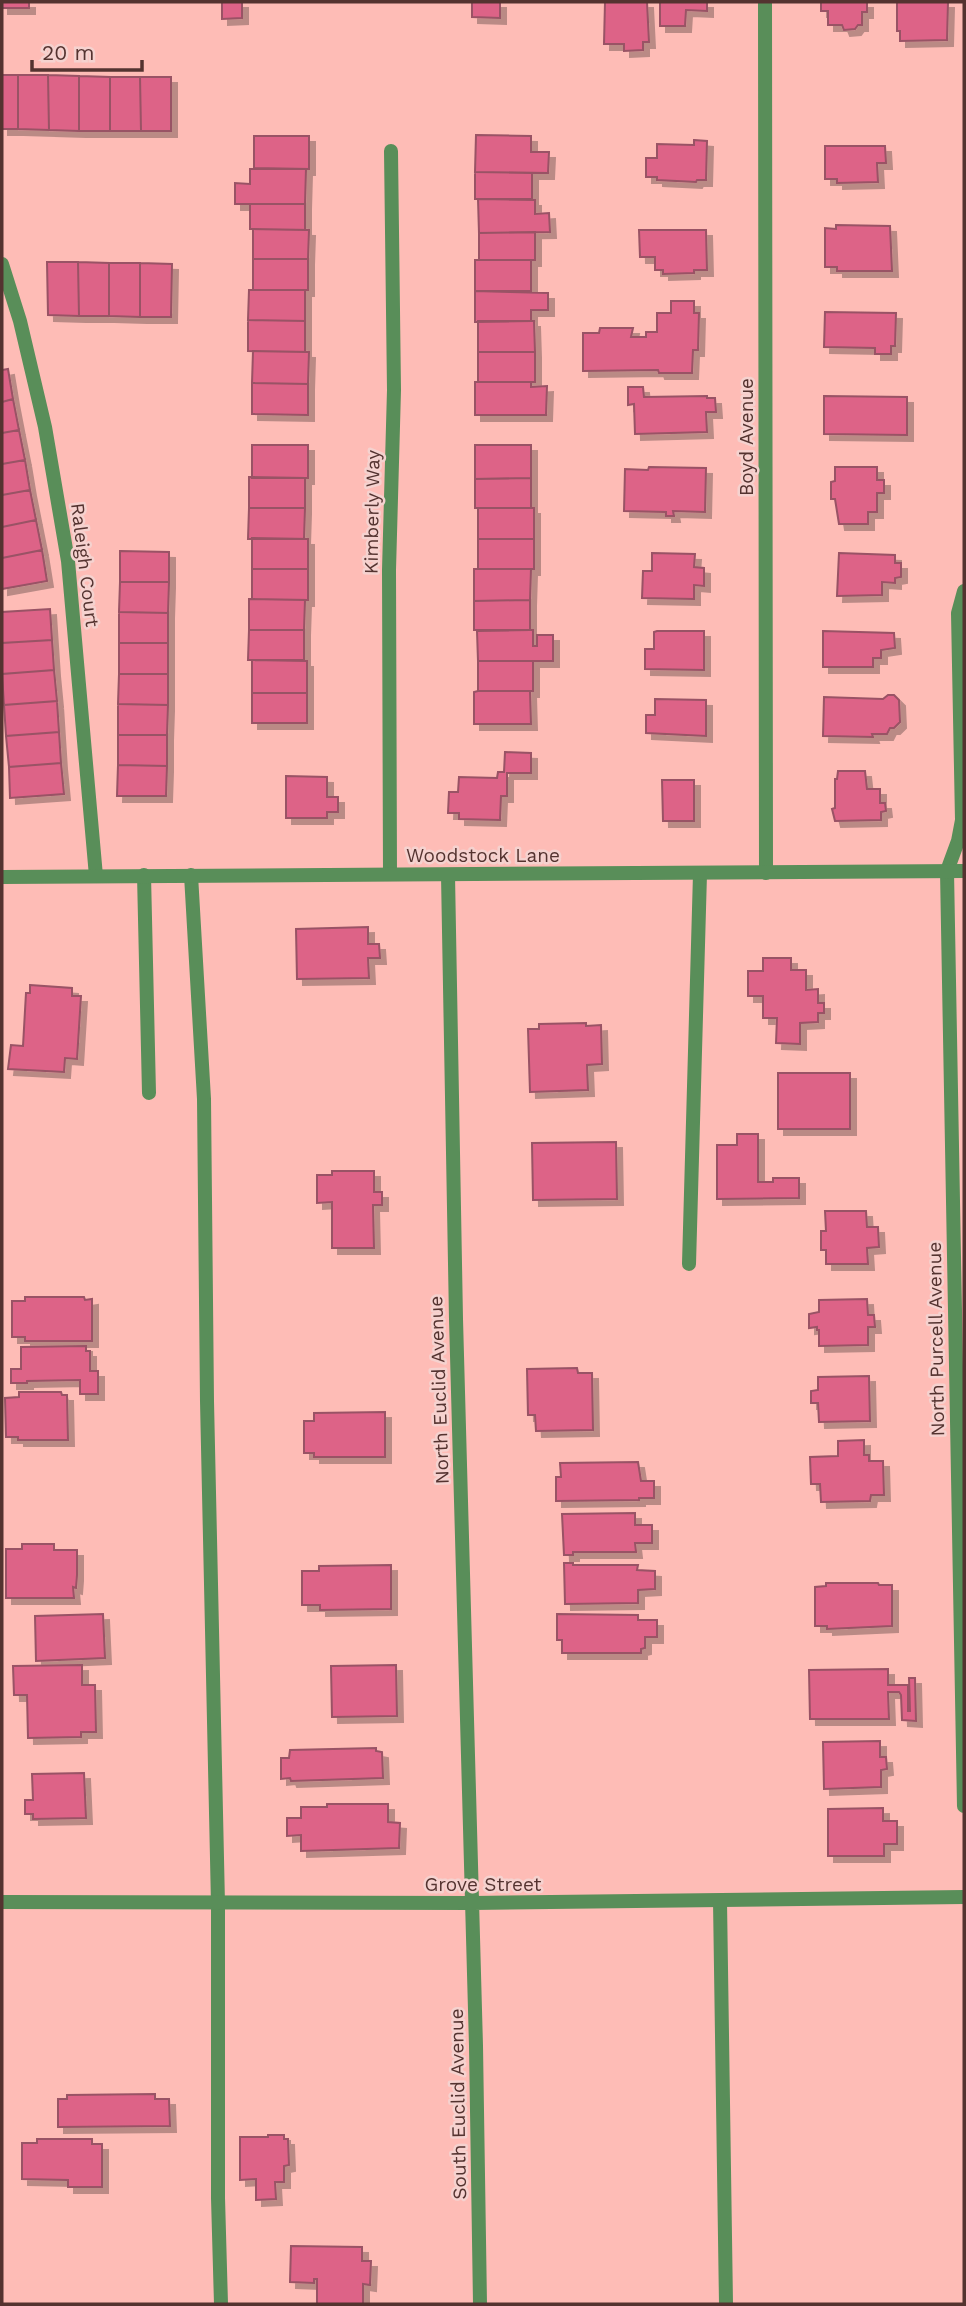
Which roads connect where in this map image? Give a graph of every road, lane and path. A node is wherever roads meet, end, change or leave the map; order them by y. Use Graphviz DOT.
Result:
graph roads {
  1 [pos="765,2"];
  2 [pos="391,151"];
  3 [pos="2,264"];
  4 [pos="964,592"];
  5 [pos="947,871"];
  6 [pos="964,871"];
  7 [pos="766,873"];
  8 [pos="390,874"];
  9 [pos="700,874"];
  10 [pos="144,875"];
  11 [pos="191,875"];
  12 [pos="448,875"];
  13 [pos="96,876"];
  14 [pos="2,877"];
  15 [pos="149,1093"];
  16 [pos="689,1264"];
  17 [pos="964,1806"];
  18 [pos="964,1897"];
  19 [pos="720,1901"];
  20 [pos="2,1902"];
  21 [pos="473,1903"];
  22 [pos="218,1904"];
  23 [pos="221,2304"];
  24 [pos="480,2304"];
  25 [pos="726,2304"];
  1 -- 7 [label="street, Boyd Avenue"];
  2 -- 8 [label="street, Kimberly Way"];
  3 -- 13 [label="street, Raleigh Court"];
  4 -- 5 [label="street"];
  5 -- 6 [label="street, Woodstock Lane"];
  5 -- 7 [label="street, Woodstock Lane"];
  5 -- 17 [label="street, North Purcell Avenue"];
  7 -- 9 [label="street, Woodstock Lane"];
  8 -- 11 [label="street, Woodstock Lane"];
  8 -- 12 [label="street, Woodstock Lane"];
  9 -- 12 [label="street, Woodstock Lane"];
  9 -- 16 [label="street"];
  10 -- 11 [label="street, Woodstock Lane"];
  10 -- 13 [label="street, Woodstock Lane"];
  10 -- 15 [label="street"];
  11 -- 22 [label="street"];
  12 -- 21 [label="street, North Euclid Avenue"];
  13 -- 14 [label="street, Woodstock Lane"];
  18 -- 19 [label="street, Grove Street"];
  19 -- 21 [label="street, Grove Street"];
  19 -- 25 [label="street"];
  20 -- 22 [label="street, Grove Street"];
  21 -- 22 [label="street, Grove Street"];
  21 -- 24 [label="street, South Euclid Avenue"];
  22 -- 23 [label="street"];
}
